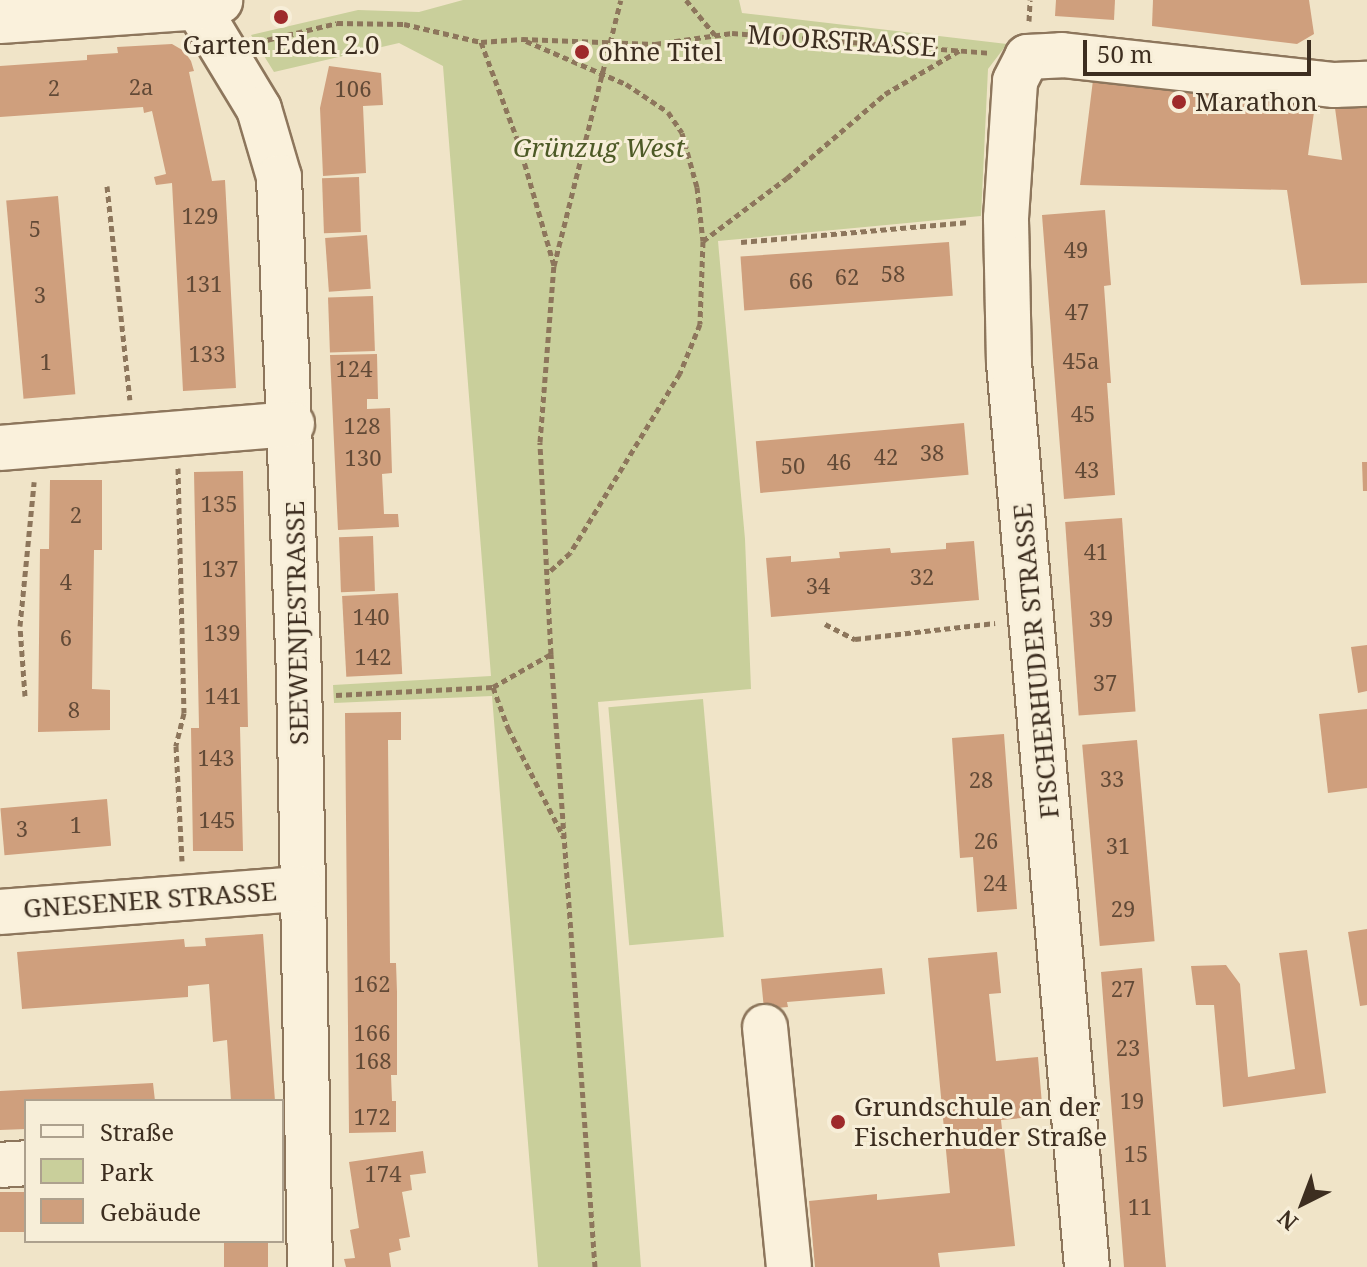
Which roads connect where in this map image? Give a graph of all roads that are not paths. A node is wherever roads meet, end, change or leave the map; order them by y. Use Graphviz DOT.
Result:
graph roads {
  1 [pos="205,2"];
  2 [pos="0,21"];
  3 [pos="1367,84"];
  4 [pos="292,424"];
  5 [pos="17,447"];
  6 [pos="301,889"];
  7 [pos="0,912"];
  8 [pos="765,1027"];
  9 [pos="294,1146"];
  10 [pos="24,1163"];
  11 [pos="0,1165"];
  12 [pos="310,1267"];
  13 [pos="789,1267"];
  14 [pos="1087,1267"];
  1 -- 2 [label="street"];
  1 -- 4 [label="street, SEEWENJESTRASSE"];
  3 -- 14 [label="street, FISCHERHUDER STRASSE"];
  4 -- 5 [label="street"];
  4 -- 6 [label="street, SEEWENJESTRASSE"];
  6 -- 7 [label="street, GNESENER STRASSE"];
  6 -- 9 [label="street, SEEWENJESTRASSE"];
  8 -- 13 [label="street"];
  9 -- 12 [label="street, SEEWENJESTRASSE"];
  10 -- 11 [label="street"];
}
